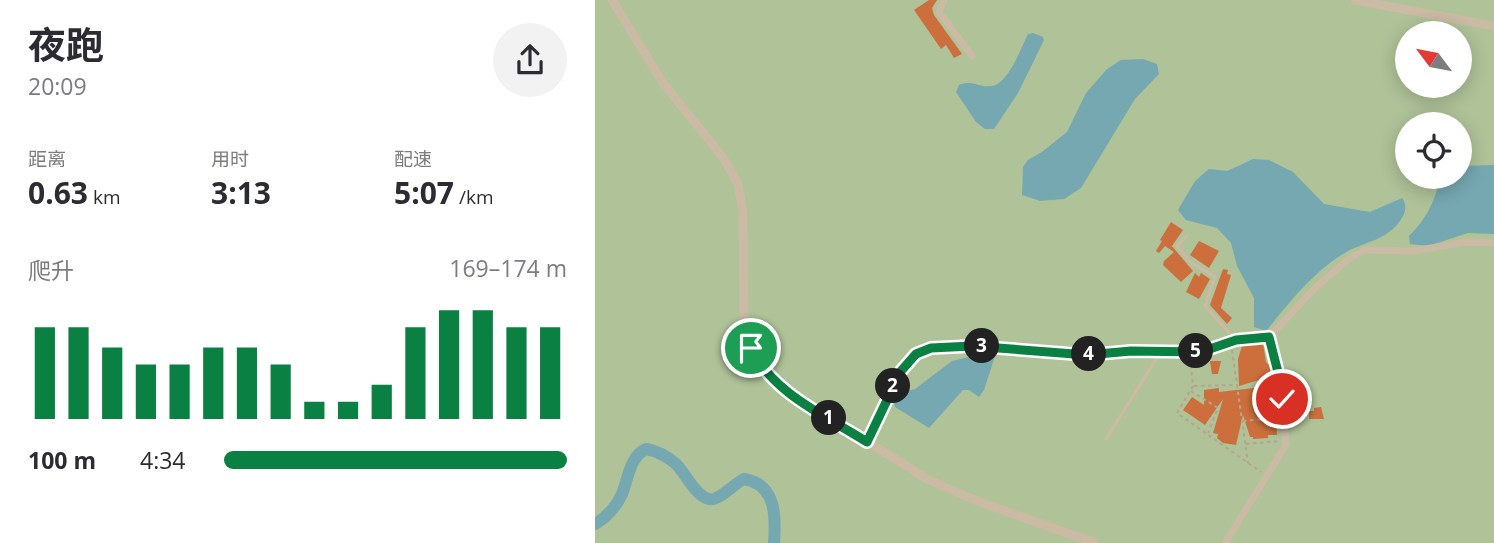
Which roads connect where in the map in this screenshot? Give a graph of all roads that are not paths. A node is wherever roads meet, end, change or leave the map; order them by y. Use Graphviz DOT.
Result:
graph roads {
  1 [pos="612,0"];
  2 [pos="944,0"];
  3 [pos="1355,0"];
  4 [pos="1494,26"];
  5 [pos="972,57"];
  6 [pos="1186,237"];
  7 [pos="1494,243"];
  8 [pos="1269,337"];
  9 [pos="1234,341"];
  10 [pos="1161,351"];
  11 [pos="1106,439"];
  12 [pos="867,442"];
  13 [pos="1095,543"];
  14 [pos="1226,543"];
  1 -- 12 [label="street"];
  2 -- 5 [label="street"];
  3 -- 4 [label="street"];
  6 -- 9 [label="lane"];
  7 -- 8 [label="street"];
  8 -- 9 [label="street"];
  8 -- 14 [label="street"];
  9 -- 10 [label="street"];
  10 -- 11 [label="lane"];
  10 -- 12 [label="street"];
  12 -- 13 [label="street"];
}
